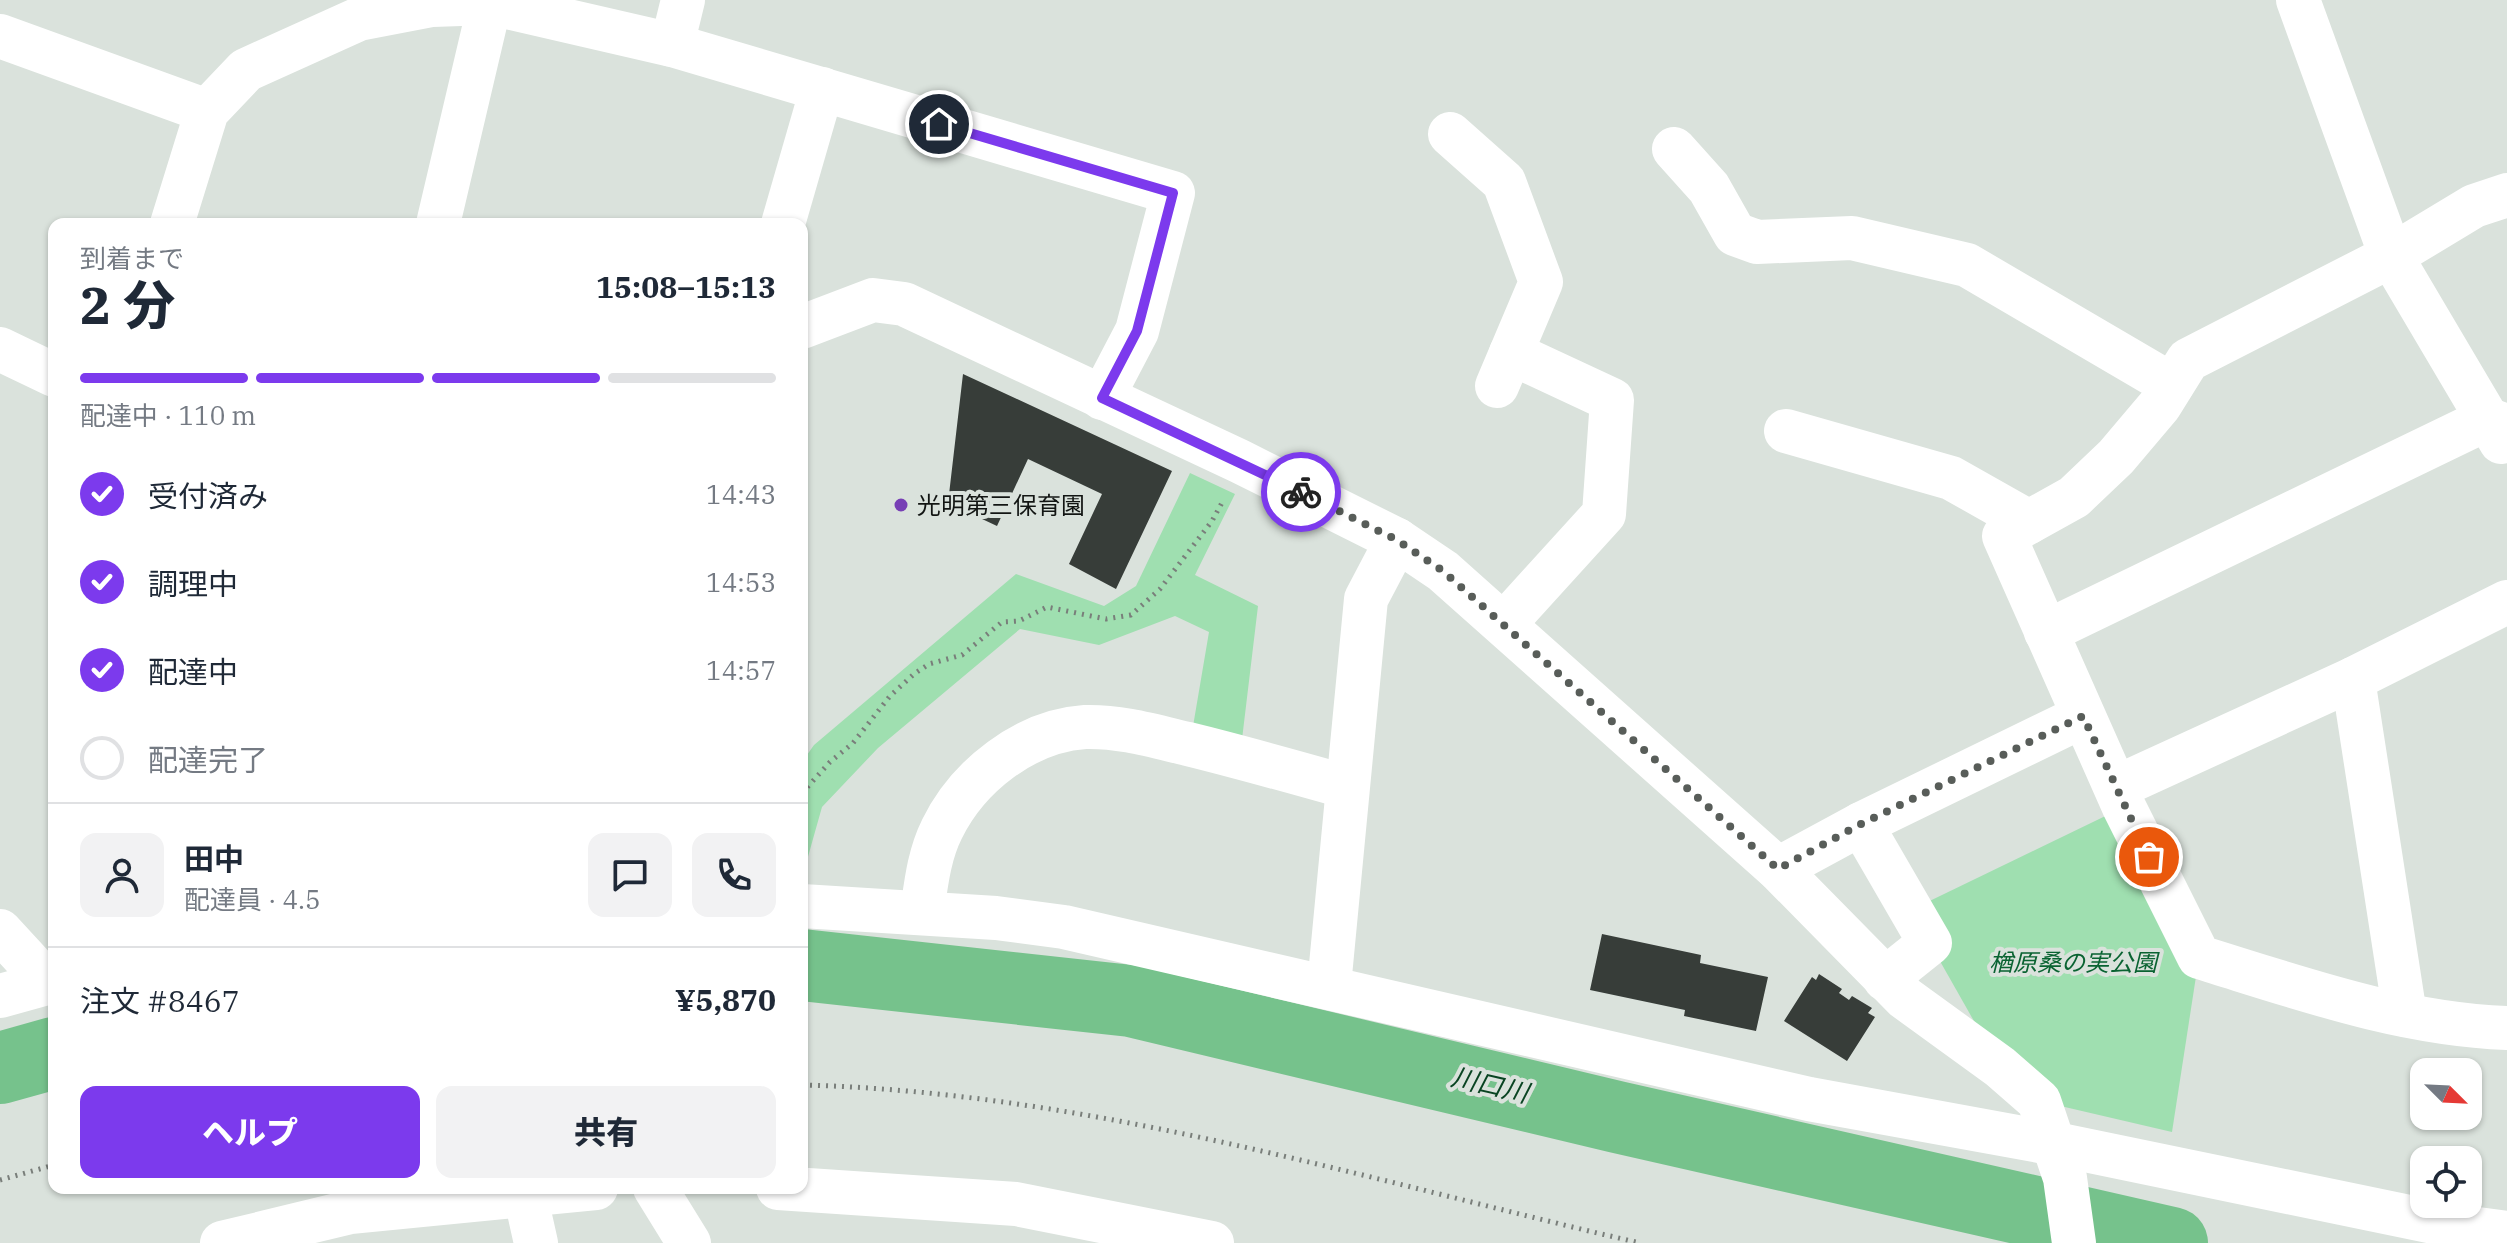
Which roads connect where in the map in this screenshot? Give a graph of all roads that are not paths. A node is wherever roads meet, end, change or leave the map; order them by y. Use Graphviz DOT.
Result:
graph roads {
  1 [pos="683,0"];
  2 [pos="2298,0"];
  3 [pos="490,3"];
  4 [pos="0,36"];
  5 [pos="672,45"];
  6 [pos="822,89"];
  7 [pos="207,111"];
  8 [pos="1450,134"];
  9 [pos="1674,149"];
  10 [pos="2507,195"];
  11 [pos="176,212"];
  12 [pos="439,218"];
  13 [pos="785,218"];
  14 [pos="2391,256"];
  15 [pos="808,325"];
  16 [pos="0,349"];
  17 [pos="48,372"];
  18 [pos="2172,385"];
  19 [pos="1102,398"];
  20 [pos="1786,431"];
  21 [pos="2500,432"];
  22 [pos="2029,522"];
  23 [pos="1397,540"];
  24 [pos="2507,602"];
  25 [pos="1504,624"];
  26 [pos="2046,632"];
  27 [pos="2353,679"];
  28 [pos="2083,716"];
  29 [pos="1347,787"];
  30 [pos="2117,787"];
  31 [pos="1861,824"];
  32 [pos="1778,869"];
  33 [pos="808,906"];
  34 [pos="922,912"];
  35 [pos="0,931"];
  36 [pos="48,979"];
  37 [pos="1885,979"];
  38 [pos="48,983"];
  39 [pos="1329,986"];
  40 [pos="0,996"];
  41 [pos="2405,1015"];
  42 [pos="2507,1028"];
  43 [pos="2061,1161"];
  44 [pos="808,1192"];
  45 [pos="525,1194"];
  46 [pos="659,1194"];
  47 [pos="1015,1223"];
  48 [pos="324,1230"];
  49 [pos="2507,1233"];
  50 [pos="222,1243"];
  51 [pos="536,1243"];
  52 [pos="689,1243"];
  53 [pos="1212,1243"];
  54 [pos="2074,1243"];
  1 -- 5 [label="street"];
  2 -- 14 [label="street"];
  3 -- 5 [label="street"];
  3 -- 7 [label="street"];
  3 -- 12 [label="street"];
  4 -- 7 [label="street"];
  5 -- 6 [label="street"];
  6 -- 13 [label="street"];
  6 -- 19 [label="street"];
  7 -- 11 [label="street"];
  8 -- 25 [label="street"];
  9 -- 18 [label="street"];
  10 -- 14 [label="street"];
  14 -- 18 [label="street"];
  14 -- 21 [label="street"];
  15 -- 19 [label="street"];
  16 -- 17 [label="street"];
  18 -- 22 [label="street"];
  19 -- 23 [label="street"];
  20 -- 22 [label="street"];
  21 -- 26 [label="street"];
  22 -- 26 [label="street"];
  23 -- 25 [label="street"];
  23 -- 29 [label="street"];
  24 -- 27 [label="street"];
  25 -- 32 [label="street"];
  26 -- 28 [label="street"];
  27 -- 30 [label="street"];
  27 -- 41 [label="street"];
  28 -- 30 [label="street"];
  28 -- 31 [label="street"];
  29 -- 34 [label="street"];
  29 -- 39 [label="street"];
  30 -- 41 [label="street"];
  31 -- 32 [label="street"];
  31 -- 37 [label="street"];
  32 -- 37 [label="street"];
  33 -- 34 [label="street"];
  34 -- 39 [label="street"];
  35 -- 36 [label="street"];
  37 -- 43 [label="street"];
  38 -- 40 [label="street"];
  39 -- 43 [label="street"];
  41 -- 42 [label="street"];
  43 -- 49 [label="street"];
  43 -- 54 [label="street"];
  44 -- 47 [label="street"];
  45 -- 48 [label="street"];
  45 -- 51 [label="street"];
  46 -- 52 [label="street"];
  47 -- 53 [label="street"];
  48 -- 50 [label="street"];
}
